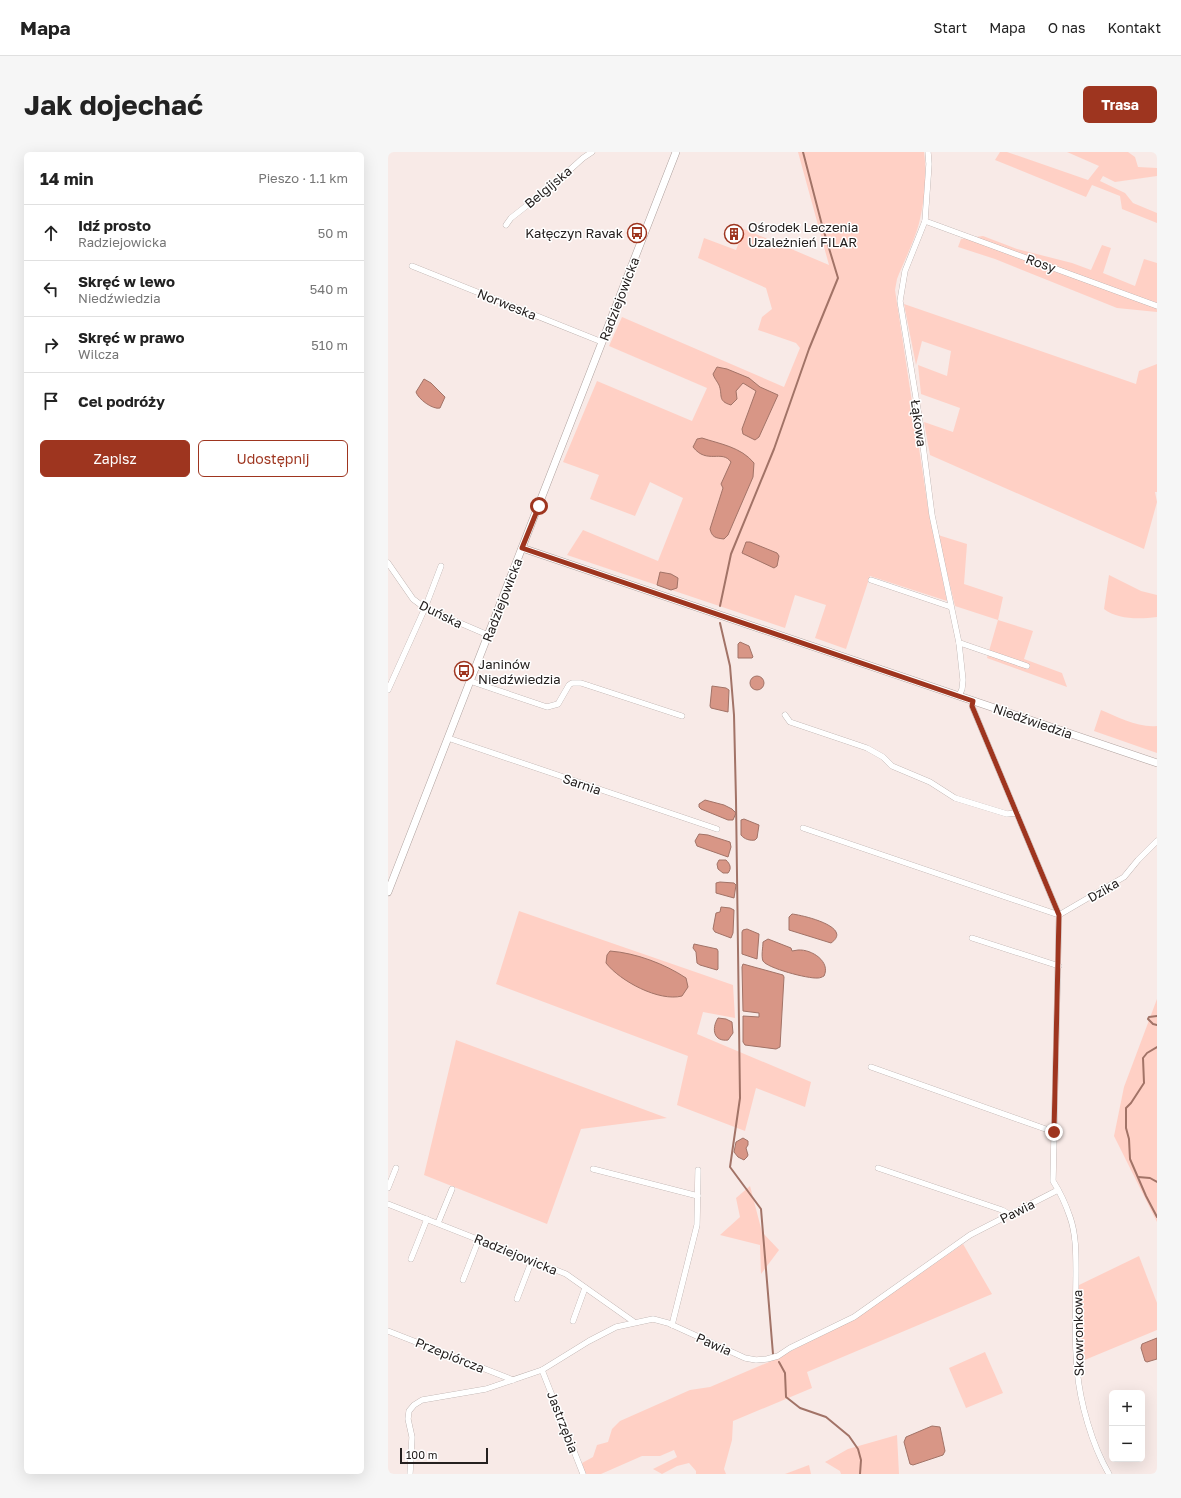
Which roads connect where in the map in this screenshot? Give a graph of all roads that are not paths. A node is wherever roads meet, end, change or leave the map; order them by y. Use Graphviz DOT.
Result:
graph roads {
  1 [pos="592,152"];
  2 [pos="676,152"];
  3 [pos="928,152"];
  4 [pos="926,221"];
  5 [pos="506,225"];
  6 [pos="412,266"];
  7 [pos="1157,306"];
  8 [pos="602,342"];
  9 [pos="522,548"];
  10 [pos="388,563"];
  11 [pos="441,566"];
  12 [pos="871,580"];
  13 [pos="951,607"];
  14 [pos="425,608"];
  15 [pos="488,635"];
  16 [pos="959,644"];
  17 [pos="1027,666"];
  18 [pos="470,681"];
  19 [pos="388,690"];
  20 [pos="959,696"];
  21 [pos="973,701"];
  22 [pos="785,715"];
  23 [pos="682,716"];
  24 [pos="448,738"];
  25 [pos="1157,763"];
  26 [pos="1017,813"];
  27 [pos="803,828"];
  28 [pos="717,829"];
  29 [pos="1157,841"];
  30 [pos="388,892"];
  31 [pos="1059,915"];
  32 [pos="972,938"];
  33 [pos="1059,966"];
  34 [pos="871,1067"];
  35 [pos="1054,1132"];
  36 [pos="396,1168"];
  37 [pos="878,1168"];
  38 [pos="593,1169"];
  39 [pos="698,1170"];
  40 [pos="388,1188"];
  41 [pos="452,1189"];
  42 [pos="1058,1190"];
  43 [pos="698,1196"];
  44 [pos="388,1204"];
  45 [pos="1009,1214"];
  46 [pos="427,1219"];
  47 [pos="438,1223"];
  48 [pos="479,1239"];
  49 [pos="411,1259"];
  50 [pos="532,1260"];
  51 [pos="463,1280"];
  52 [pos="585,1288"];
  53 [pos="517,1298"];
  54 [pos="573,1321"];
  55 [pos="634,1322"];
  56 [pos="672,1325"];
  57 [pos="388,1331"];
  58 [pos="542,1370"];
  59 [pos="512,1380"];
  60 [pos="410,1474"];
  61 [pos="583,1474"];
  62 [pos="1109,1474"];
  1 -- 5 [label="street, Belgijska"];
  2 -- 8 [label="main road, Radziejowicka"];
  3 -- 4 [label="street, Łąkowa"];
  4 -- 7 [label="street, Rosy"];
  4 -- 13 [label="street, Łąkowa"];
  6 -- 8 [label="street, Norweska"];
  8 -- 9 [label="main road, Radziejowicka"];
  9 -- 15 [label="main road, Radziejowicka"];
  9 -- 20 [label="main road, Niedźwiedzia"];
  10 -- 14 [label="street, Duńska"];
  11 -- 14 [label="street"];
  12 -- 13 [label="street"];
  13 -- 16 [label="street, Łąkowa"];
  14 -- 15 [label="street, Duńska"];
  14 -- 19 [label="street"];
  15 -- 18 [label="main road, Radziejowicka"];
  16 -- 17 [label="street"];
  16 -- 20 [label="street, Łąkowa"];
  18 -- 23 [label="street"];
  18 -- 24 [label="main road, Radziejowicka"];
  20 -- 21 [label="main road, Niedźwiedzia"];
  21 -- 25 [label="main road, Niedźwiedzia"];
  21 -- 26 [label="street"];
  22 -- 26 [label="street"];
  24 -- 28 [label="street, Sarnia"];
  24 -- 30 [label="main road, Radziejowicka"];
  26 -- 31 [label="street"];
  27 -- 31 [label="street"];
  29 -- 31 [label="street, Dzika"];
  31 -- 33 [label="street, Skowronkowa"];
  32 -- 33 [label="street"];
  33 -- 35 [label="street, Skowronkowa"];
  34 -- 35 [label="street"];
  35 -- 42 [label="street, Skowronkowa"];
  36 -- 40 [label="street"];
  37 -- 45 [label="street"];
  38 -- 43 [label="street"];
  39 -- 43 [label="street"];
  41 -- 47 [label="street"];
  42 -- 45 [label="street, Pawia"];
  42 -- 62 [label="street, Skowronkowa"];
  43 -- 56 [label="street"];
  44 -- 46 [label="street, Radziejowicka"];
  45 -- 56 [label="street, Pawia"];
  46 -- 47 [label="street, Radziejowicka"];
  46 -- 49 [label="street"];
  47 -- 48 [label="street, Radziejowicka"];
  48 -- 50 [label="street, Radziejowicka"];
  48 -- 51 [label="street"];
  50 -- 52 [label="street, Radziejowicka"];
  50 -- 53 [label="street"];
  52 -- 54 [label="street"];
  52 -- 55 [label="street, Radziejowicka"];
  55 -- 56 [label="street, Pawia"];
  55 -- 58 [label="street, Pawia"];
  57 -- 59 [label="street, Przepiórcza"];
  58 -- 59 [label="street, Pawia"];
  58 -- 61 [label="street, Jastrzębia"];
  59 -- 60 [label="street, Pawia"];
}
